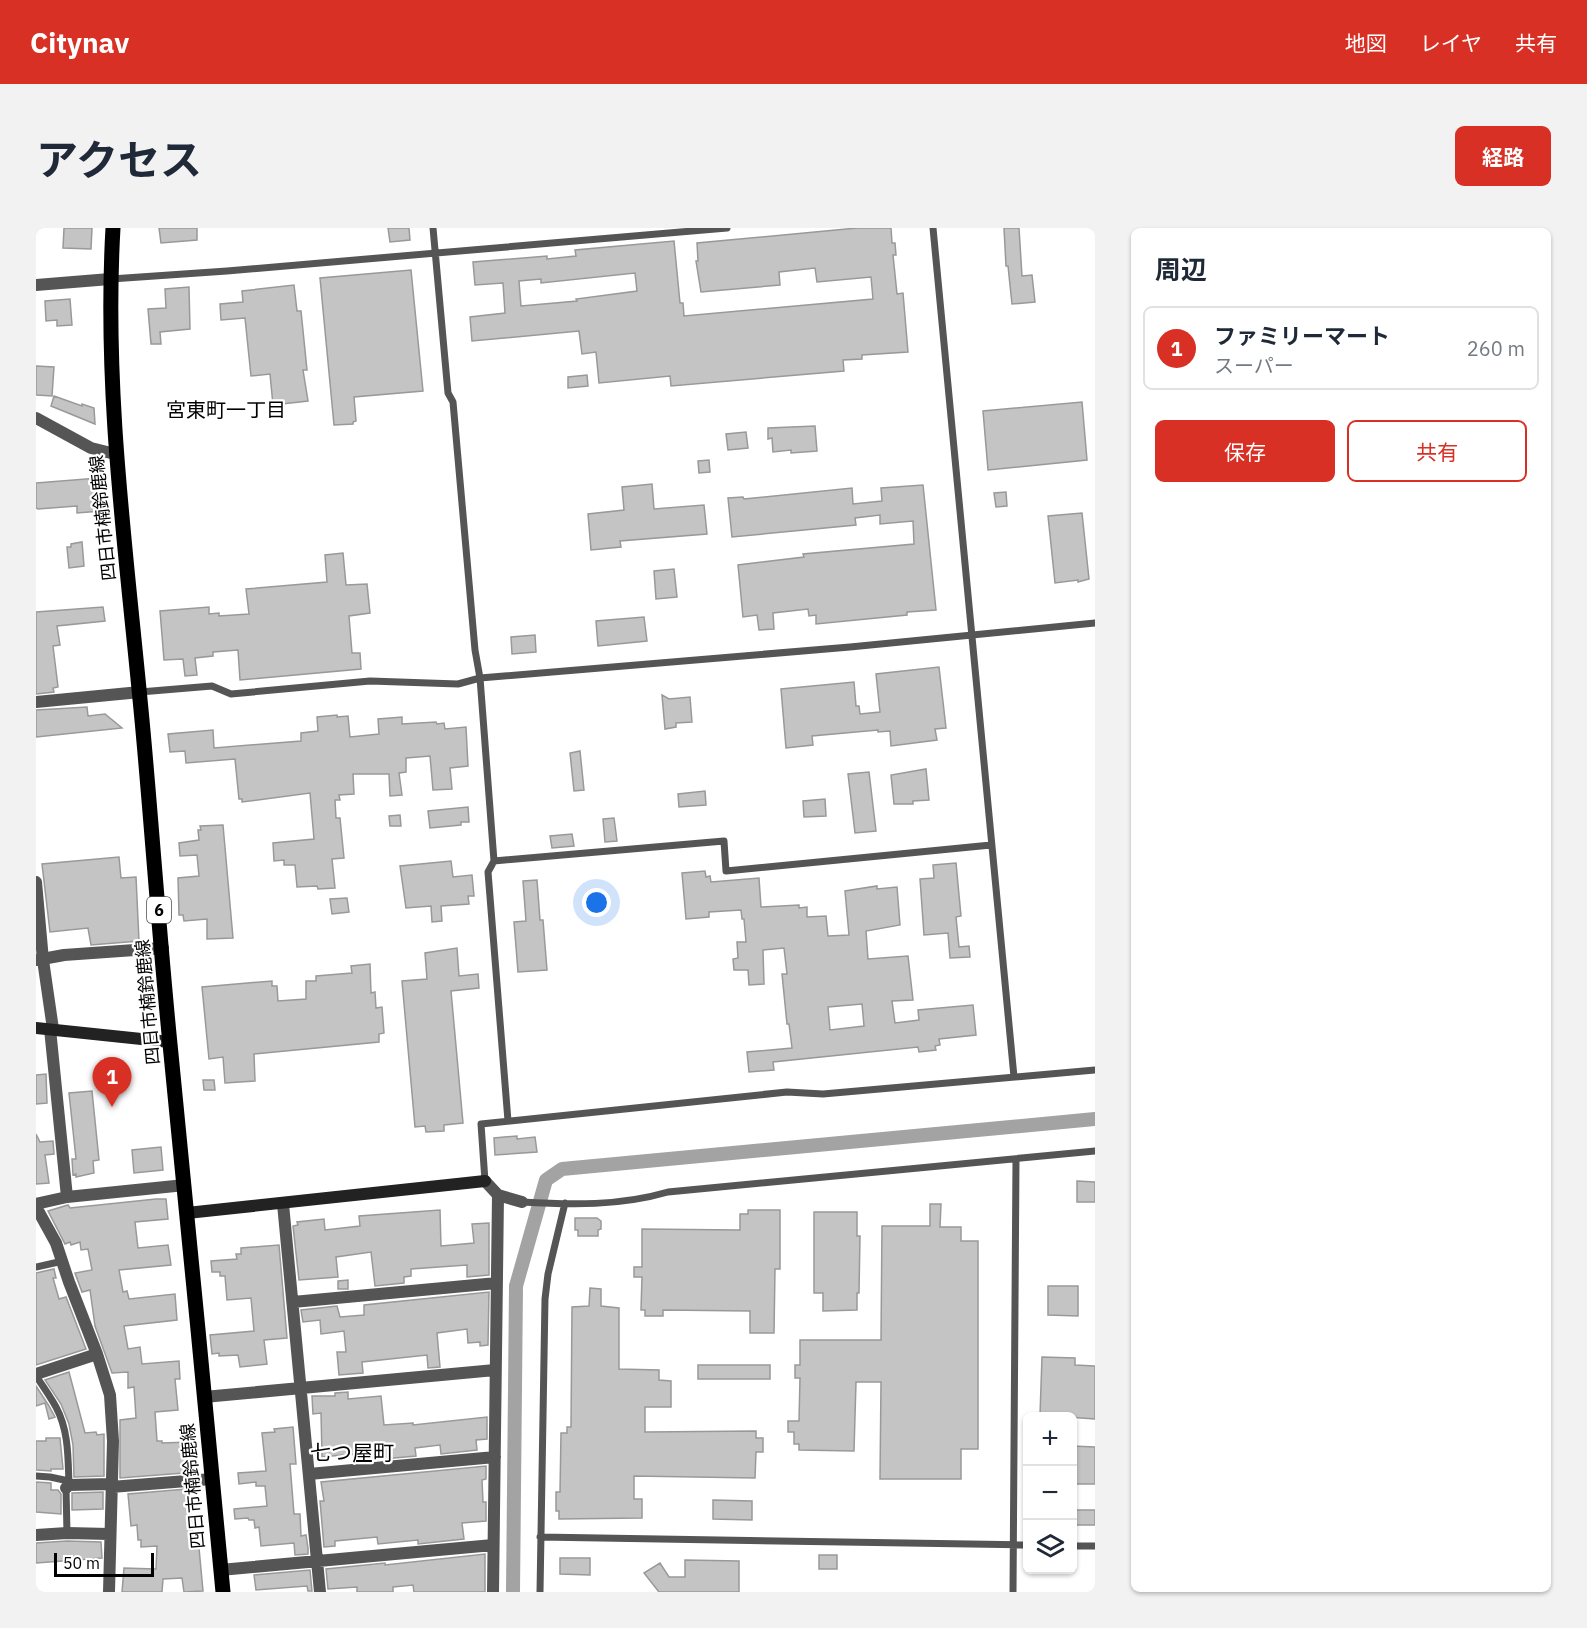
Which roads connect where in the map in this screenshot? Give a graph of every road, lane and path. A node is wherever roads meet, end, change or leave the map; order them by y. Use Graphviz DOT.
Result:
graph roads {
  1 [pos="113,228"];
  2 [pos="433,228"];
  3 [pos="727,228"];
  4 [pos="933,228"];
  5 [pos="435,252"];
  6 [pos="110,279"];
  7 [pos="36,285"];
  8 [pos="36,418"];
  9 [pos="115,454"];
  10 [pos="1095,624"];
  11 [pos="973,634"];
  12 [pos="480,678"];
  13 [pos="140,692"];
  14 [pos="36,702"];
  15 [pos="991,845"];
  16 [pos="494,861"];
  17 [pos="36,882"];
  18 [pos="163,948"];
  19 [pos="39,960"];
  20 [pos="36,1028"];
  21 [pos="52,1029"];
  22 [pos="170,1042"];
  23 [pos="1095,1070"];
  24 [pos="1014,1077"];
  25 [pos="508,1121"];
  26 [pos="1095,1151"];
  27 [pos="1016,1159"];
  28 [pos="486,1180"];
  29 [pos="185,1185"];
  30 [pos="498,1196"];
  31 [pos="67,1197"];
  32 [pos="522,1202"];
  33 [pos="565,1203"];
  34 [pos="284,1204"];
  35 [pos="36,1205"];
  36 [pos="187,1213"];
  37 [pos="63,1261"];
  38 [pos="36,1267"];
  39 [pos="497,1283"];
  40 [pos="293,1302"];
  41 [pos="98,1354"];
  42 [pos="495,1371"];
  43 [pos="36,1375"];
  44 [pos="301,1389"];
  45 [pos="204,1397"];
  46 [pos="495,1457"];
  47 [pos="309,1474"];
  48 [pos="36,1476"];
  49 [pos="212,1479"];
  50 [pos="68,1485"];
  51 [pos="110,1486"];
  52 [pos="67,1533"];
  53 [pos="109,1534"];
  54 [pos="36,1535"];
  55 [pos="540,1537"];
  56 [pos="493,1545"];
  57 [pos="1013,1545"];
  58 [pos="1023,1545"];
  59 [pos="1077,1546"];
  60 [pos="1095,1546"];
  61 [pos="318,1561"];
  62 [pos="220,1570"];
  63 [pos="109,1592"];
  64 [pos="223,1592"];
  65 [pos="320,1592"];
  66 [pos="493,1592"];
  67 [pos="540,1592"];
  68 [pos="1013,1592"];
  1 -- 6 [label="main road, 四日市楠鈴鹿線 / 6"];
  2 -- 5 [label="lane"];
  3 -- 5 [label="lane"];
  4 -- 11 [label="lane"];
  5 -- 6 [label="lane"];
  5 -- 12 [label="lane"];
  6 -- 7 [label="street"];
  6 -- 9 [label="main road, 四日市楠鈴鹿線 / 6"];
  8 -- 9 [label="street"];
  9 -- 13 [label="main road, 四日市楠鈴鹿線 / 6"];
  10 -- 11 [label="lane"];
  11 -- 12 [label="lane"];
  11 -- 15 [label="lane"];
  12 -- 13 [label="lane"];
  12 -- 16 [label="lane"];
  13 -- 14 [label="street"];
  13 -- 18 [label="main road, 四日市楠鈴鹿線 / 6"];
  15 -- 16 [label="lane"];
  15 -- 24 [label="lane"];
  16 -- 25 [label="lane"];
  17 -- 19 [label="street"];
  18 -- 19 [label="street"];
  18 -- 22 [label="main road, 四日市楠鈴鹿線 / 6"];
  19 -- 21 [label="street"];
  20 -- 21 [label="street"];
  21 -- 22 [label="street"];
  21 -- 31 [label="street"];
  22 -- 29 [label="main road, 四日市楠鈴鹿線 / 6"];
  23 -- 24 [label="lane"];
  24 -- 25 [label="lane"];
  25 -- 28 [label="lane"];
  26 -- 27 [label="lane"];
  27 -- 33 [label="lane"];
  27 -- 57 [label="lane"];
  28 -- 30 [label="street"];
  28 -- 34 [label="street"];
  29 -- 31 [label="street"];
  29 -- 36 [label="main road, 四日市楠鈴鹿線 / 6"];
  30 -- 32 [label="street"];
  30 -- 39 [label="street"];
  31 -- 35 [label="street"];
  32 -- 33 [label="lane"];
  33 -- 55 [label="lane"];
  34 -- 36 [label="street"];
  34 -- 40 [label="street"];
  35 -- 37 [label="street"];
  36 -- 45 [label="main road, 四日市楠鈴鹿線 / 6"];
  37 -- 38 [label="lane"];
  37 -- 41 [label="street"];
  39 -- 40 [label="street"];
  39 -- 42 [label="street"];
  40 -- 44 [label="street"];
  41 -- 43 [label="street"];
  41 -- 51 [label="street"];
  42 -- 44 [label="street"];
  42 -- 46 [label="street"];
  43 -- 50 [label="lane"];
  44 -- 45 [label="street"];
  44 -- 47 [label="street"];
  45 -- 49 [label="main road, 四日市楠鈴鹿線 / 6"];
  46 -- 47 [label="street"];
  46 -- 56 [label="street"];
  47 -- 61 [label="street"];
  48 -- 50 [label="lane"];
  49 -- 51 [label="street"];
  49 -- 62 [label="main road, 四日市楠鈴鹿線 / 6"];
  50 -- 51 [label="street"];
  50 -- 52 [label="lane"];
  51 -- 53 [label="street"];
  52 -- 53 [label="street"];
  52 -- 54 [label="street"];
  53 -- 63 [label="street"];
  55 -- 57 [label="lane"];
  55 -- 67 [label="lane"];
  56 -- 61 [label="street"];
  56 -- 66 [label="street"];
  57 -- 58 [label="lane"];
  57 -- 68 [label="lane"];
  59 -- 60 [label="lane"];
  61 -- 62 [label="street"];
  61 -- 65 [label="street"];
  62 -- 64 [label="main road, 四日市楠鈴鹿線 / 6"];
}
